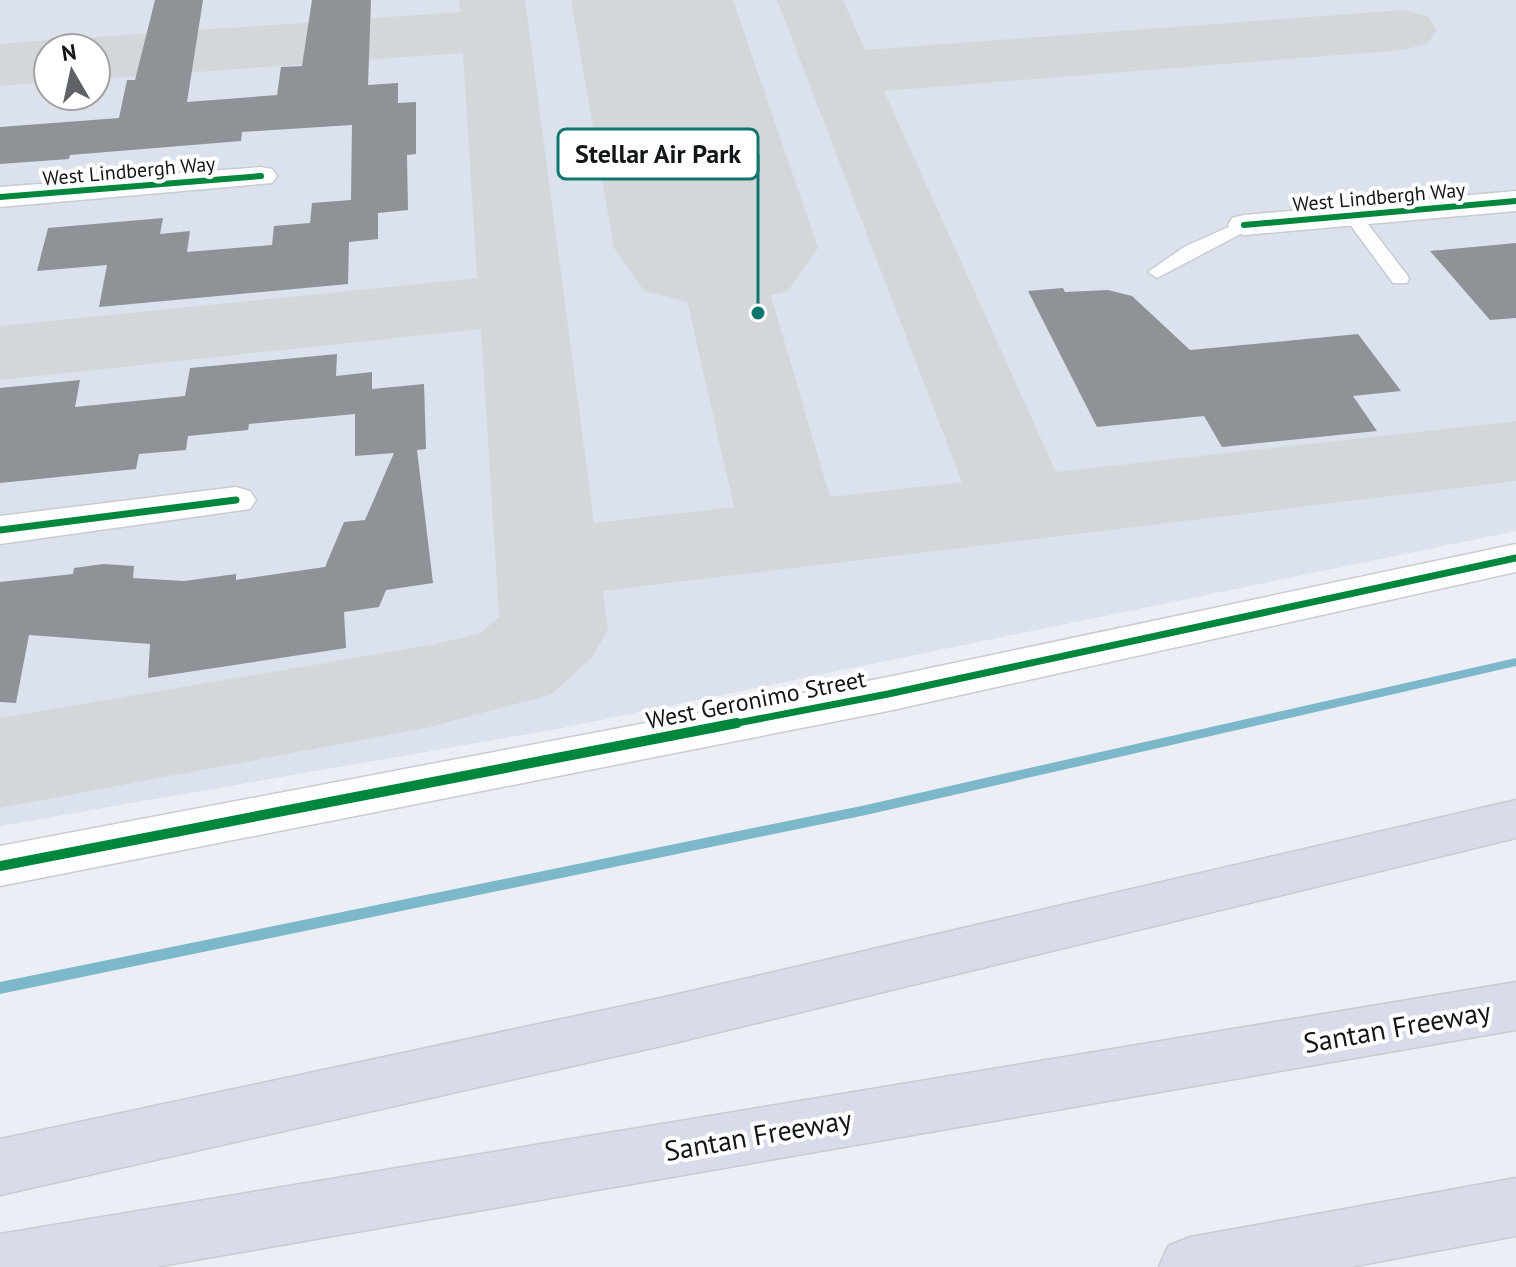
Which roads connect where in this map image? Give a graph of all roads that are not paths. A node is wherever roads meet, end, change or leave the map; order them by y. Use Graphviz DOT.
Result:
graph roads {
  1 [pos="261,176"];
  2 [pos="0,197"];
  3 [pos="1516,201"];
  4 [pos="1352,215"];
  5 [pos="1244,225"];
  6 [pos="1157,272"];
  7 [pos="1400,279"];
  8 [pos="236,500"];
  9 [pos="0,530"];
  10 [pos="1516,558"];
  11 [pos="1516,819"];
  12 [pos="0,866"];
  13 [pos="1516,1006"];
  14 [pos="0,1167"];
  15 [pos="1516,1207"];
  16 [pos="0,1264"];
  17 [pos="1190,1267"];
  1 -- 2 [label="street, West Lindbergh Way"];
  3 -- 4 [label="street, West Lindbergh Way"];
  4 -- 5 [label="street, West Lindbergh Way"];
  4 -- 7 [label="lane"];
  5 -- 6 [label="lane"];
  8 -- 9 [label="street"];
  10 -- 12 [label="street, West Geronimo Street"];
  11 -- 14 [label="highway"];
  13 -- 16 [label="highway, Santan Freeway"];
  15 -- 17 [label="highway"];
}
